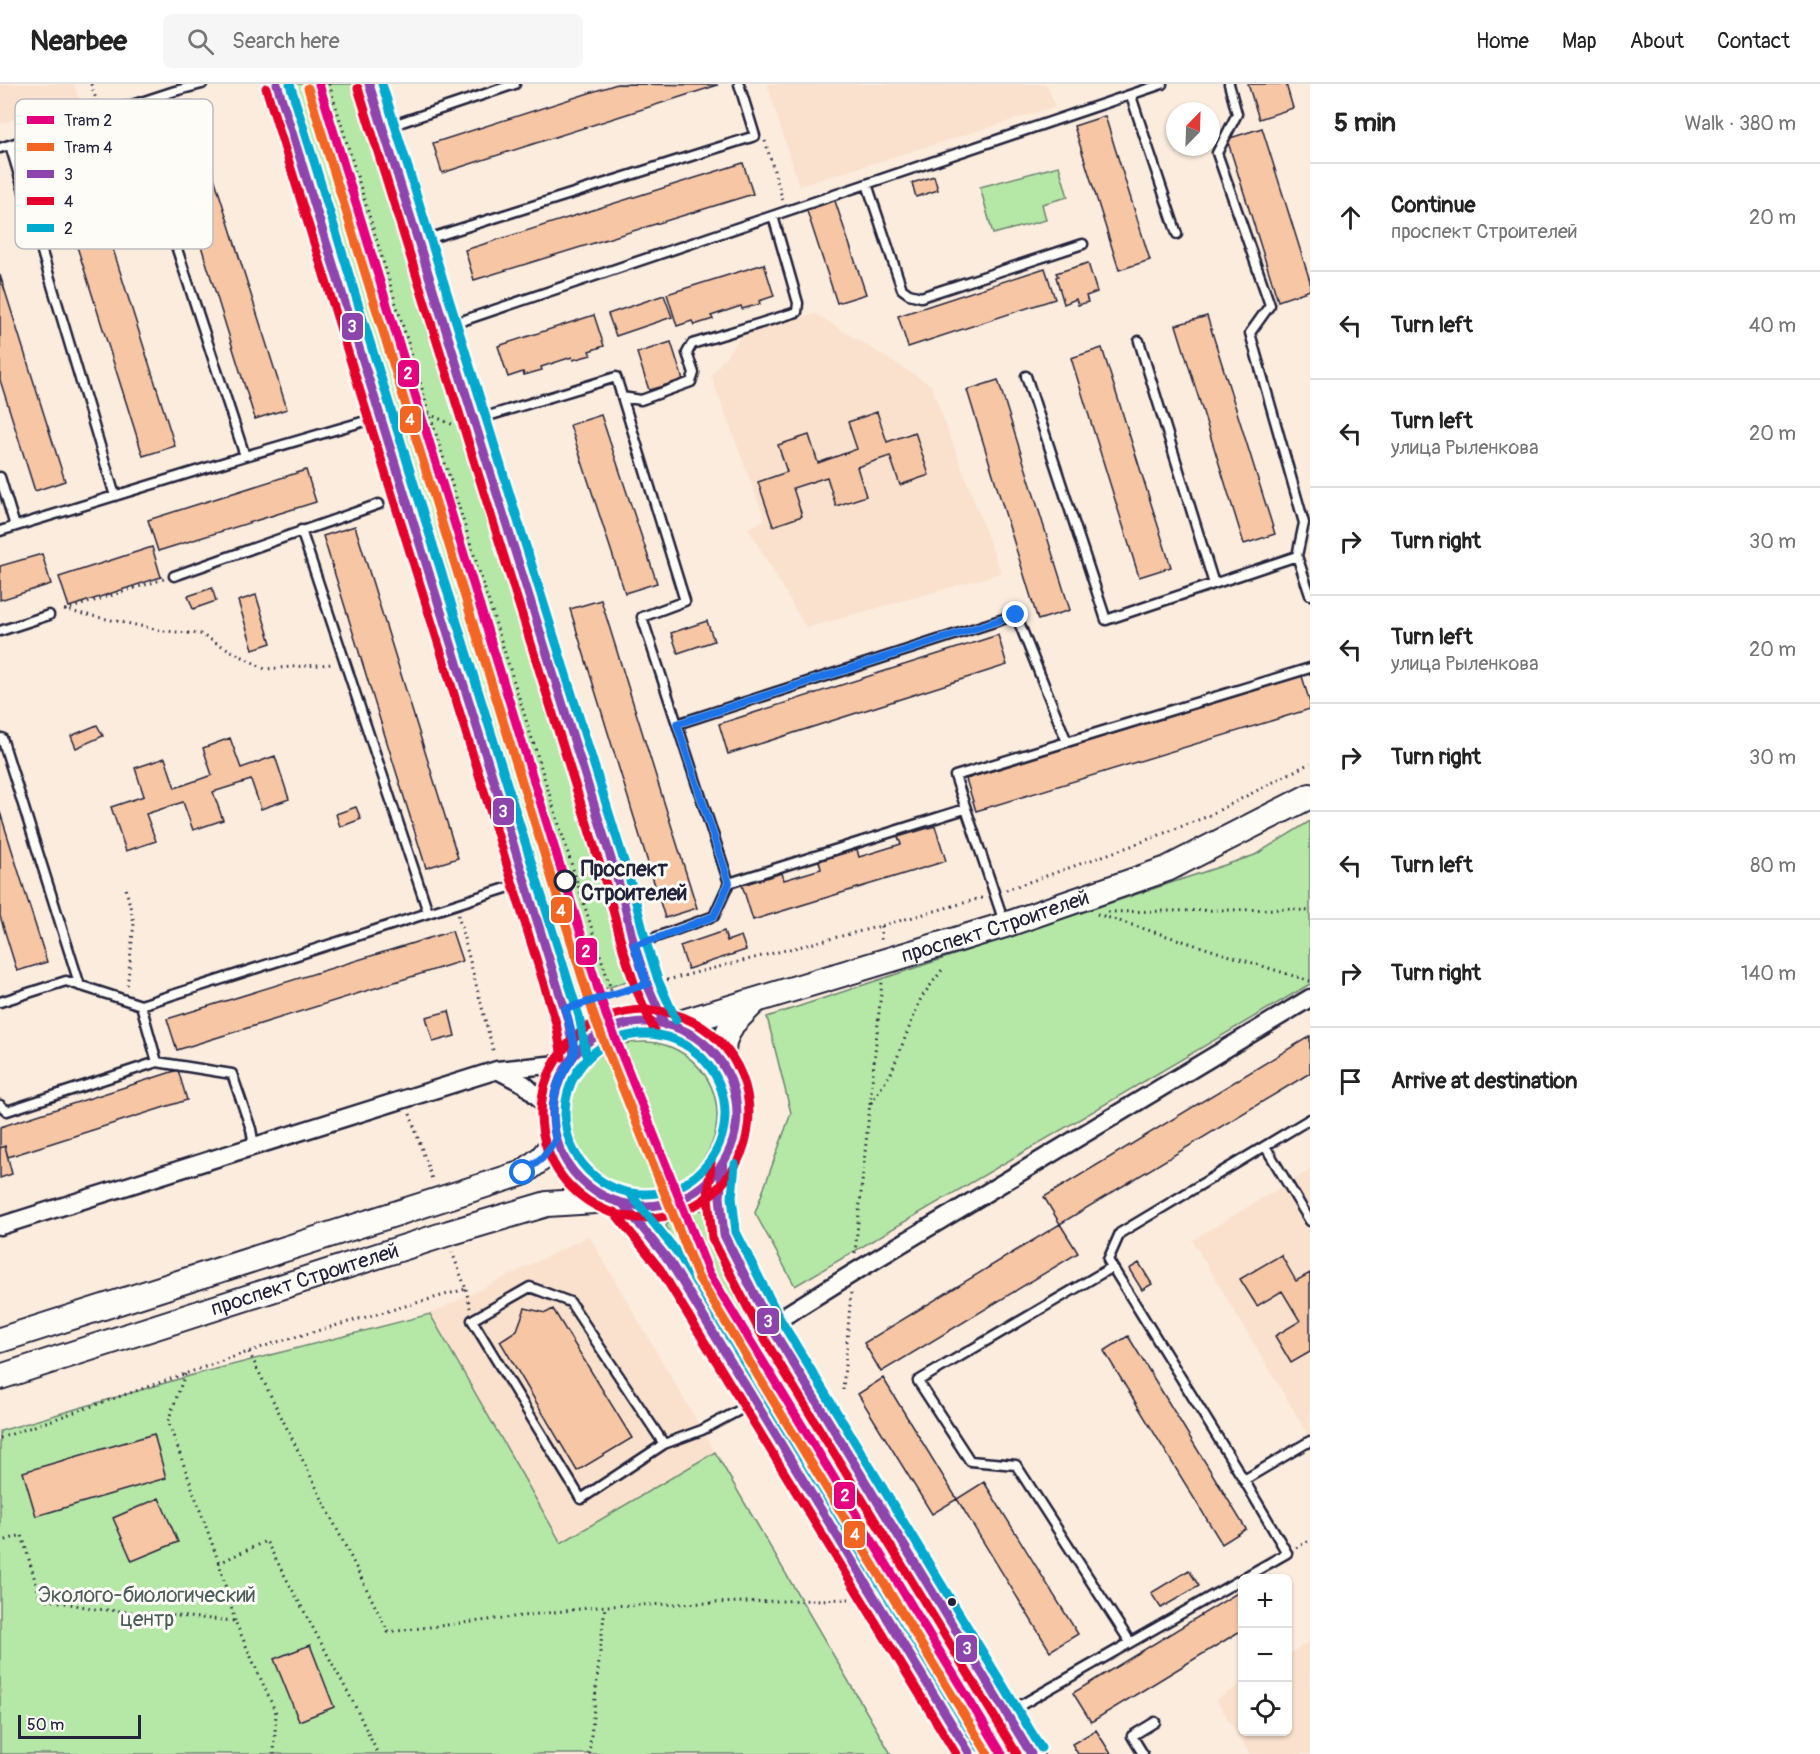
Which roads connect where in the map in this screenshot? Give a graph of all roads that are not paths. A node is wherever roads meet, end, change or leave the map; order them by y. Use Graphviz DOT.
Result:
graph roads {
  1 [pos="202,84"];
  2 [pos="277,84"];
  3 [pos="369,84"];
  4 [pos="515,84"];
  5 [pos="739,84"];
  6 [pos="1162,84"];
  7 [pos="1229,84"];
  8 [pos="174,88"];
  9 [pos="1131,96"];
  10 [pos="147,99"];
  11 [pos="383,129"];
  12 [pos="15,144"];
  13 [pos="10,146"];
  14 [pos="0,148"];
  15 [pos="15,163"];
  16 [pos="867,184"];
  17 [pos="773,216"];
  18 [pos="1177,234"];
  19 [pos="418,242"];
  20 [pos="1083,244"];
  21 [pos="41,249"];
  22 [pos="177,249"];
  23 [pos="445,326"];
  24 [pos="1139,341"];
  25 [pos="1026,376"];
  26 [pos="622,397"];
  27 [pos="380,417"];
  28 [pos="476,427"];
  29 [pos="245,456"];
  30 [pos="0,477"];
  31 [pos="115,496"];
  32 [pos="379,504"];
  33 [pos="15,526"];
  34 [pos="301,530"];
  35 [pos="0,531"];
  36 [pos="1297,556"];
  37 [pos="174,576"];
  38 [pos="1214,584"];
  39 [pos="1310,595"];
  40 [pos="49,615"];
  41 [pos="0,631"];
  42 [pos="1310,668"];
  43 [pos="677,724"];
  44 [pos="2,738"];
  45 [pos="1067,742"];
  46 [pos="1310,796"];
  47 [pos="965,809"];
  48 [pos="525,882"];
  49 [pos="729,883"];
  50 [pos="428,912"];
  51 [pos="1005,925"];
  52 [pos="634,945"];
  53 [pos="80,986"];
  54 [pos="1310,998"];
  55 [pos="0,1002"];
  56 [pos="754,1002"];
  57 [pos="141,1005"];
  58 [pos="667,1025"];
  59 [pos="571,1059"];
  60 [pos="157,1062"];
  61 [pos="495,1063"];
  62 [pos="723,1065"];
  63 [pos="0,1105"];
  64 [pos="1310,1119"];
  65 [pos="554,1130"];
  66 [pos="254,1146"];
  67 [pos="1265,1146"];
  68 [pos="723,1163"];
  69 [pos="617,1202"];
  70 [pos="1310,1221"];
  71 [pos="0,1226"];
  72 [pos="1112,1267"];
  73 [pos="770,1325"];
  74 [pos="0,1340"];
  75 [pos="0,1377"];
  76 [pos="755,1402"];
  77 [pos="1310,1441"];
  78 [pos="664,1444"];
  79 [pos="1244,1480"];
  80 [pos="1130,1642"];
  81 [pos="1006,1713"];
  82 [pos="1155,1722"];
  83 [pos="970,1754"];
  84 [pos="1032,1754"];
  85 [pos="1143,1754"];
  1 -- 8 [label="lane"];
  2 -- 27 [label="main road"];
  3 -- 11 [label="main road"];
  4 -- 11 [label="lane"];
  5 -- 19 [label="lane"];
  6 -- 9 [label="lane"];
  7 -- 36 [label="lane"];
  8 -- 10 [label="lane"];
  9 -- 16 [label="lane"];
  9 -- 18 [label="lane"];
  11 -- 19 [label="main road"];
  12 -- 13 [label="lane"];
  13 -- 14 [label="lane"];
  13 -- 15 [label="lane"];
  16 -- 17 [label="lane"];
  16 -- 20 [label="lane"];
  17 -- 23 [label="lane"];
  17 -- 26 [label="lane"];
  19 -- 23 [label="main road"];
  21 -- 31 [label="lane"];
  22 -- 29 [label="lane"];
  23 -- 28 [label="main road"];
  24 -- 38 [label="lane"];
  25 -- 38 [label="lane"];
  26 -- 28 [label="lane"];
  26 -- 43 [label="lane"];
  27 -- 29 [label="lane"];
  27 -- 48 [label="main road"];
  28 -- 52 [label="main road"];
  29 -- 31 [label="lane"];
  30 -- 33 [label="lane"];
  31 -- 33 [label="lane"];
  32 -- 34 [label="lane"];
  33 -- 35 [label="lane"];
  34 -- 37 [label="lane"];
  34 -- 50 [label="lane"];
  36 -- 38 [label="lane"];
  36 -- 39 [label="lane"];
  40 -- 41 [label="lane"];
  42 -- 45 [label="lane"];
  43 -- 45 [label="lane"];
  43 -- 49 [label="lane"];
  44 -- 53 [label="lane"];
  45 -- 47 [label="lane"];
  46 -- 51 [label="main road, проспект Строителей"];
  47 -- 49 [label="lane"];
  47 -- 51 [label="lane"];
  48 -- 50 [label="lane"];
  48 -- 59 [label="main road"];
  49 -- 52 [label="lane"];
  50 -- 57 [label="lane"];
  51 -- 56 [label="main road, проспект Строителей"];
  52 -- 58 [label="main road"];
  53 -- 55 [label="lane"];
  53 -- 57 [label="lane"];
  54 -- 73 [label="street"];
  56 -- 58 [label="main road, проспект Строителей"];
  56 -- 62 [label="main road"];
  57 -- 60 [label="lane"];
  58 -- 59 [label="main road"];
  58 -- 62 [label="main road"];
  59 -- 61 [label="street"];
  59 -- 65 [label="main road"];
  60 -- 63 [label="lane"];
  60 -- 66 [label="lane"];
  61 -- 65 [label="street"];
  61 -- 66 [label="street"];
  62 -- 68 [label="main road"];
  64 -- 67 [label="lane"];
  65 -- 69 [label="main road"];
  65 -- 74 [label="main road, проспект Строителей"];
  66 -- 71 [label="street"];
  67 -- 70 [label="lane"];
  67 -- 72 [label="lane"];
  68 -- 69 [label="main road"];
  68 -- 73 [label="main road"];
  69 -- 75 [label="main road, проспект Строителей"];
  69 -- 76 [label="main road"];
  72 -- 79 [label="lane"];
  72 -- 80 [label="lane"];
  73 -- 81 [label="main road"];
  76 -- 78 [label="lane"];
  76 -- 83 [label="main road"];
  77 -- 79 [label="lane"];
  78 -- 78 [label="lane"];
  79 -- 80 [label="lane"];
  80 -- 81 [label="lane"];
  81 -- 84 [label="main road"];
  82 -- 85 [label="lane"];
}
